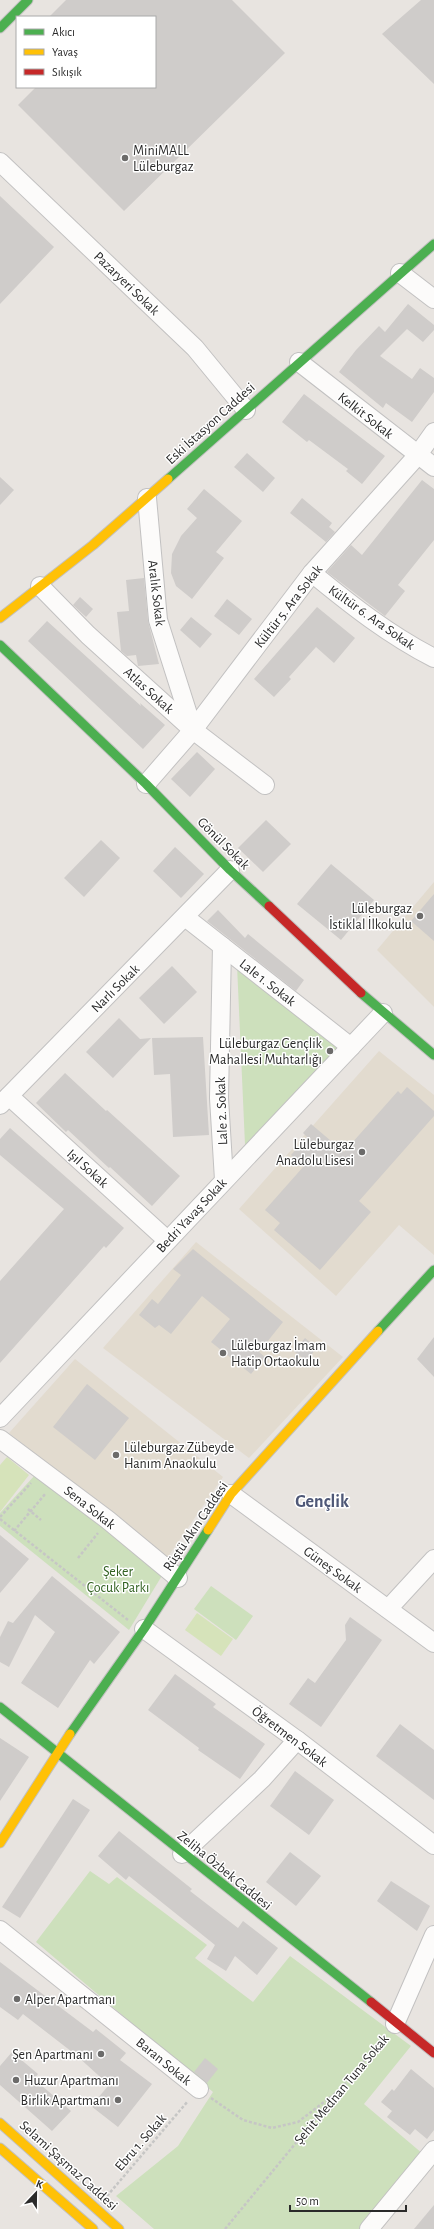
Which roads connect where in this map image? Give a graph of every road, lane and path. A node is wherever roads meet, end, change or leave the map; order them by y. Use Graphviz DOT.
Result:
graph roads {
  1 [pos="28,0"];
  2 [pos="0,28"];
  3 [pos="0,162"];
  4 [pos="434,244"];
  5 [pos="400,273"];
  6 [pos="434,299"];
  7 [pos="299,362"];
  8 [pos="246,410"];
  9 [pos="434,432"];
  10 [pos="417,456"];
  11 [pos="434,467"];
  12 [pos="147,498"];
  13 [pos="312,573"];
  14 [pos="40,586"];
  15 [pos="0,618"];
  16 [pos="0,646"];
  17 [pos="434,658"];
  18 [pos="193,730"];
  19 [pos="146,784"];
  20 [pos="265,785"];
  21 [pos="230,870"];
  22 [pos="185,917"];
  23 [pos="222,946"];
  24 [pos="384,1013"];
  25 [pos="351,1047"];
  26 [pos="434,1055"];
  27 [pos="5,1101"];
  28 [pos="224,1180"];
  29 [pos="167,1240"];
  30 [pos="434,1270"];
  31 [pos="0,1418"];
  32 [pos="0,1439"];
  33 [pos="37,1485"];
  34 [pos="42,1489"];
  35 [pos="46,1493"];
  36 [pos="232,1494"];
  37 [pos="52,1497"];
  38 [pos="29,1510"];
  39 [pos="0,1518"];
  40 [pos="41,1520"];
  41 [pos="103,1527"];
  42 [pos="92,1529"];
  43 [pos="14,1531"];
  44 [pos="103,1538"];
  45 [pos="78,1558"];
  46 [pos="434,1559"];
  47 [pos="178,1578"];
  48 [pos="388,1609"];
  49 [pos="131,1615"];
  50 [pos="144,1628"];
  51 [pos="434,1643"];
  52 [pos="0,1708"];
  53 [pos="297,1740"];
  54 [pos="56,1754"];
  55 [pos="0,1843"];
  56 [pos="434,1845"];
  57 [pos="182,1854"];
  58 [pos="0,1930"];
  59 [pos="434,1935"];
  60 [pos="395,2024"];
  61 [pos="434,2053"];
  62 [pos="199,2089"];
  63 [pos="341,2089"];
  64 [pos="0,2123"];
  65 [pos="0,2148"];
  66 [pos="434,2150"];
  67 [pos="96,2208"];
  68 [pos="92,2229"];
  69 [pos="120,2229"];
  70 [pos="225,2229"];
  71 [pos="369,2229"];
  1 -- 2 [label="street"];
  3 -- 8 [label="street, Pazaryeri Sokak"];
  4 -- 5 [label="street, Eski İstasyon Caddesi"];
  5 -- 6 [label="street"];
  5 -- 7 [label="street, Eski İstasyon Caddesi"];
  7 -- 8 [label="street, Eski İstasyon Caddesi"];
  7 -- 10 [label="street, Kelkit Sokak"];
  8 -- 12 [label="street, Eski İstasyon Caddesi"];
  9 -- 10 [label="street, Kültür 5. Ara Sokak"];
  10 -- 11 [label="street, Kelkit Sokak"];
  10 -- 13 [label="street, Kültür 5. Ara Sokak"];
  12 -- 14 [label="street, Eski İstasyon Caddesi"];
  12 -- 18 [label="street, Aralık Sokak"];
  13 -- 17 [label="street, Kültür 6. Ara Sokak"];
  13 -- 18 [label="street, Kültür 5. Ara Sokak"];
  14 -- 15 [label="street, Eski İstasyon Caddesi"];
  14 -- 18 [label="street, Atlas Sokak"];
  16 -- 19 [label="street, Gönül Sokak"];
  18 -- 19 [label="street, Kültür 5. Ara Sokak"];
  18 -- 20 [label="street, Atlas Sokak"];
  19 -- 21 [label="street, Gönül Sokak"];
  21 -- 22 [label="street, Narlı Sokak"];
  21 -- 24 [label="street, Gönül Sokak"];
  22 -- 23 [label="street, Lale 1. Sokak"];
  22 -- 27 [label="street, Narlı Sokak"];
  23 -- 25 [label="street, Lale 1. Sokak"];
  23 -- 28 [label="street, Lale 2. Sokak"];
  24 -- 25 [label="street, Bedri Yavaş Sokak"];
  24 -- 26 [label="street, Gönül Sokak"];
  25 -- 28 [label="street, Bedri Yavaş Sokak"];
  27 -- 29 [label="street, Işıl Sokak"];
  28 -- 29 [label="street, Bedri Yavaş Sokak"];
  29 -- 31 [label="street, Bedri Yavaş Sokak"];
  30 -- 36 [label="street, Rüştü Akın Caddesi"];
  32 -- 41 [label="street, Sena Sokak"];
  33 -- 39 [label="path"];
  34 -- 35 [label="path"];
  35 -- 37 [label="path"];
  35 -- 38 [label="path"];
  36 -- 47 [label="street, Rüştü Akın Caddesi"];
  36 -- 48 [label="street, Güneş Sokak"];
  38 -- 40 [label="path"];
  38 -- 43 [label="path"];
  39 -- 43 [label="path"];
  41 -- 42 [label="path"];
  41 -- 44 [label="path"];
  41 -- 45 [label="path"];
  41 -- 47 [label="street, Sena Sokak"];
  43 -- 49 [label="path"];
  46 -- 48 [label="street"];
  47 -- 50 [label="street, Rüştü Akın Caddesi"];
  48 -- 51 [label="street, Güneş Sokak"];
  50 -- 53 [label="street, Öğretmen Sokak"];
  50 -- 54 [label="street, Rüştü Akın Caddesi"];
  52 -- 54 [label="street, Zeliha Özbek Caddesi"];
  53 -- 56 [label="street, Öğretmen Sokak"];
  53 -- 57 [label="street"];
  54 -- 55 [label="street, Rüştü Akın Caddesi"];
  54 -- 57 [label="street, Zeliha Özbek Caddesi"];
  57 -- 60 [label="street, Zeliha Özbek Caddesi"];
  58 -- 62 [label="street, Baran Sokak"];
  59 -- 60 [label="street, Şehit Mednan Tuna Sokak"];
  60 -- 61 [label="street, Zeliha Özbek Caddesi"];
  60 -- 63 [label="path, Şehit Mednan Tuna Sokak"];
  62 -- 63 [label="path, Baran Sokak"];
  62 -- 67 [label="path, Ebru 1. Sokak"];
  63 -- 70 [label="path, Şehit Mednan Tuna Sokak"];
  64 -- 67 [label="street, Selami Şaşmaz Caddesi"];
  65 -- 68 [label="street"];
  66 -- 71 [label="street"];
  67 -- 69 [label="street, Selami Şaşmaz Caddesi"];
}
